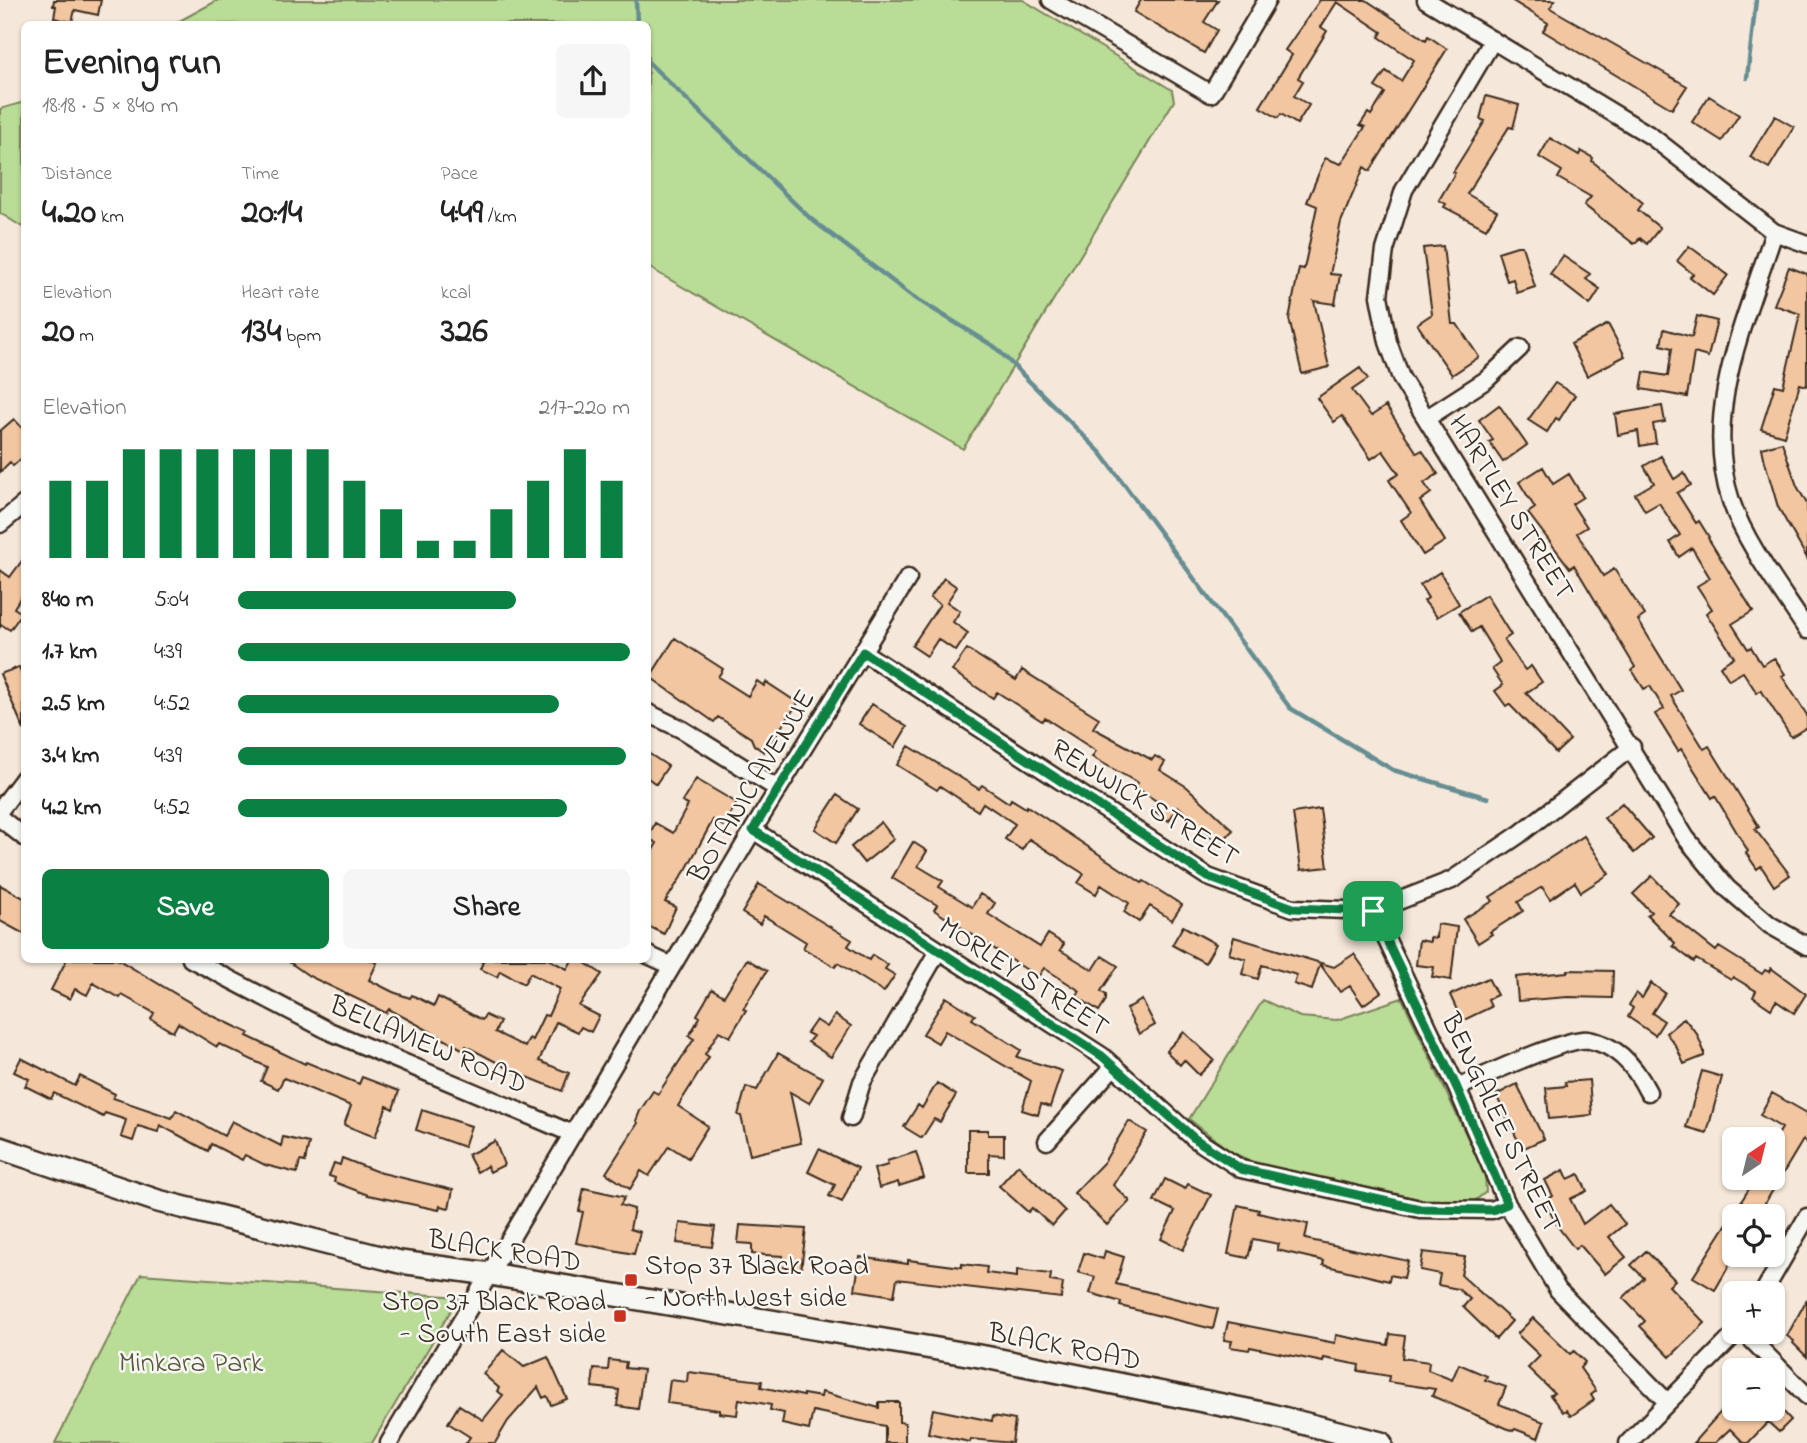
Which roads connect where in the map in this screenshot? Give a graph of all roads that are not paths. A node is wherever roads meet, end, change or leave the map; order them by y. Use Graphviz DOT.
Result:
graph roads {
  1 [pos="1051,0"];
  2 [pos="1267,0"];
  3 [pos="1426,0"];
  4 [pos="1493,40"];
  5 [pos="1774,233"];
  6 [pos="1807,244"];
  7 [pos="1520,348"];
  8 [pos="1427,418"];
  9 [pos="21,506"];
  10 [pos="0,524"];
  11 [pos="908,578"];
  12 [pos="1807,630"];
  13 [pos="863,652"];
  14 [pos="651,714"];
  15 [pos="1632,747"];
  16 [pos="21,782"];
  17 [pos="778,789"];
  18 [pos="0,810"];
  19 [pos="0,818"];
  20 [pos="753,830"];
  21 [pos="21,835"];
  22 [pos="1373,911"];
  23 [pos="1807,946"];
  24 [pos="938,951"];
  25 [pos="651,956"];
  26 [pos="199,963"];
  27 [pos="672,966"];
  28 [pos="1114,1066"];
  29 [pos="1457,1088"];
  30 [pos="1648,1092"];
  31 [pos="851,1118"];
  32 [pos="573,1134"];
  33 [pos="1046,1141"];
  34 [pos="0,1147"];
  35 [pos="1507,1204"];
  36 [pos="1807,1217"];
  37 [pos="490,1274"];
  38 [pos="1770,1281"];
  39 [pos="1725,1344"];
  40 [pos="1756,1344"];
  41 [pos="1807,1396"];
  42 [pos="1667,1402"];
  43 [pos="389,1443"];
  44 [pos="1381,1443"];
  45 [pos="1628,1443"];
  1 -- 2 [label="street"];
  3 -- 4 [label="street"];
  4 -- 5 [label="street"];
  4 -- 8 [label="street, HARTLEY STREET"];
  5 -- 6 [label="street"];
  5 -- 12 [label="street"];
  7 -- 8 [label="street"];
  8 -- 15 [label="street, HARTLEY STREET"];
  9 -- 10 [label="street"];
  11 -- 13 [label="street, BOTANIC AVENUE"];
  13 -- 17 [label="street, BOTANIC AVENUE"];
  13 -- 22 [label="street, RENWICK STREET"];
  14 -- 17 [label="street"];
  15 -- 22 [label="street, RENWICK STREET"];
  15 -- 23 [label="street, HARTLEY STREET"];
  16 -- 18 [label="street"];
  17 -- 20 [label="street, BOTANIC AVENUE"];
  19 -- 21 [label="street"];
  20 -- 24 [label="street, MORLEY STREET"];
  20 -- 27 [label="street, BOTANIC AVENUE"];
  22 -- 29 [label="street, BENGALEE STREET"];
  24 -- 28 [label="street, MORLEY STREET"];
  24 -- 31 [label="street"];
  25 -- 27 [label="street"];
  26 -- 32 [label="street, BELLAVIEW ROAD"];
  27 -- 32 [label="street, BOTANIC AVENUE"];
  28 -- 33 [label="street"];
  28 -- 35 [label="street, MORLEY STREET"];
  29 -- 30 [label="street"];
  29 -- 35 [label="street, BENGALEE STREET"];
  32 -- 37 [label="street, BOTANIC AVENUE"];
  34 -- 37 [label="main road, BLACK ROAD"];
  35 -- 42 [label="street, BENGALEE STREET"];
  36 -- 38 [label="street"];
  37 -- 43 [label="street, BOTANIC AVENUE"];
  37 -- 44 [label="main road, BLACK ROAD"];
  39 -- 42 [label="street"];
  40 -- 41 [label="street"];
  42 -- 45 [label="street"];
}
